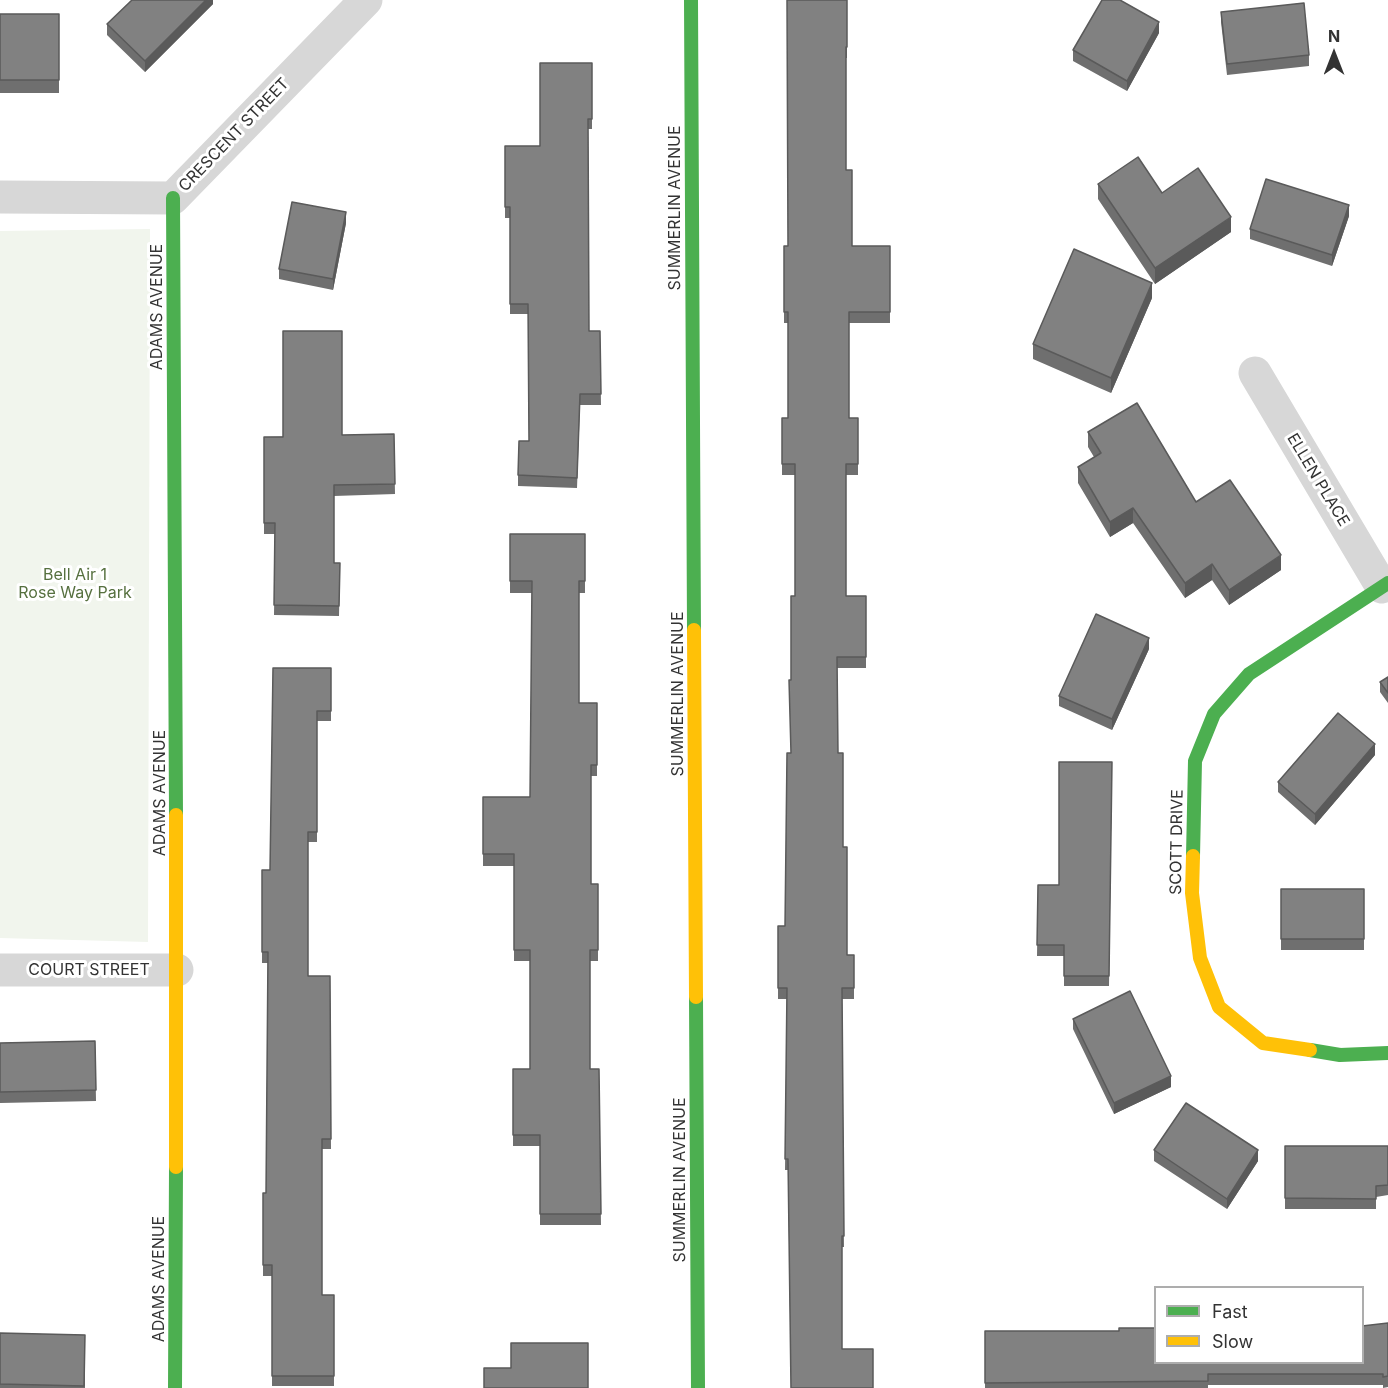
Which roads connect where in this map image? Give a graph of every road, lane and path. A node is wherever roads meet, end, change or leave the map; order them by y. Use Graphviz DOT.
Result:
graph roads {
  1 [pos="366,0"];
  2 [pos="691,0"];
  3 [pos="0,197"];
  4 [pos="172,198"];
  5 [pos="1255,374"];
  6 [pos="1385,585"];
  7 [pos="0,970"];
  8 [pos="177,970"];
  9 [pos="1388,1053"];
  10 [pos="175,1388"];
  11 [pos="698,1388"];
  1 -- 4 [label="street, CRESCENT STREET"];
  2 -- 11 [label="street, SUMMERLIN AVENUE"];
  3 -- 4 [label="street, CRESCENT STREET"];
  4 -- 8 [label="street, ADAMS AVENUE"];
  5 -- 6 [label="street, ELLEN PLACE"];
  6 -- 9 [label="street, SCOTT DRIVE"];
  7 -- 8 [label="street, COURT STREET"];
  8 -- 10 [label="street, ADAMS AVENUE"];
}
